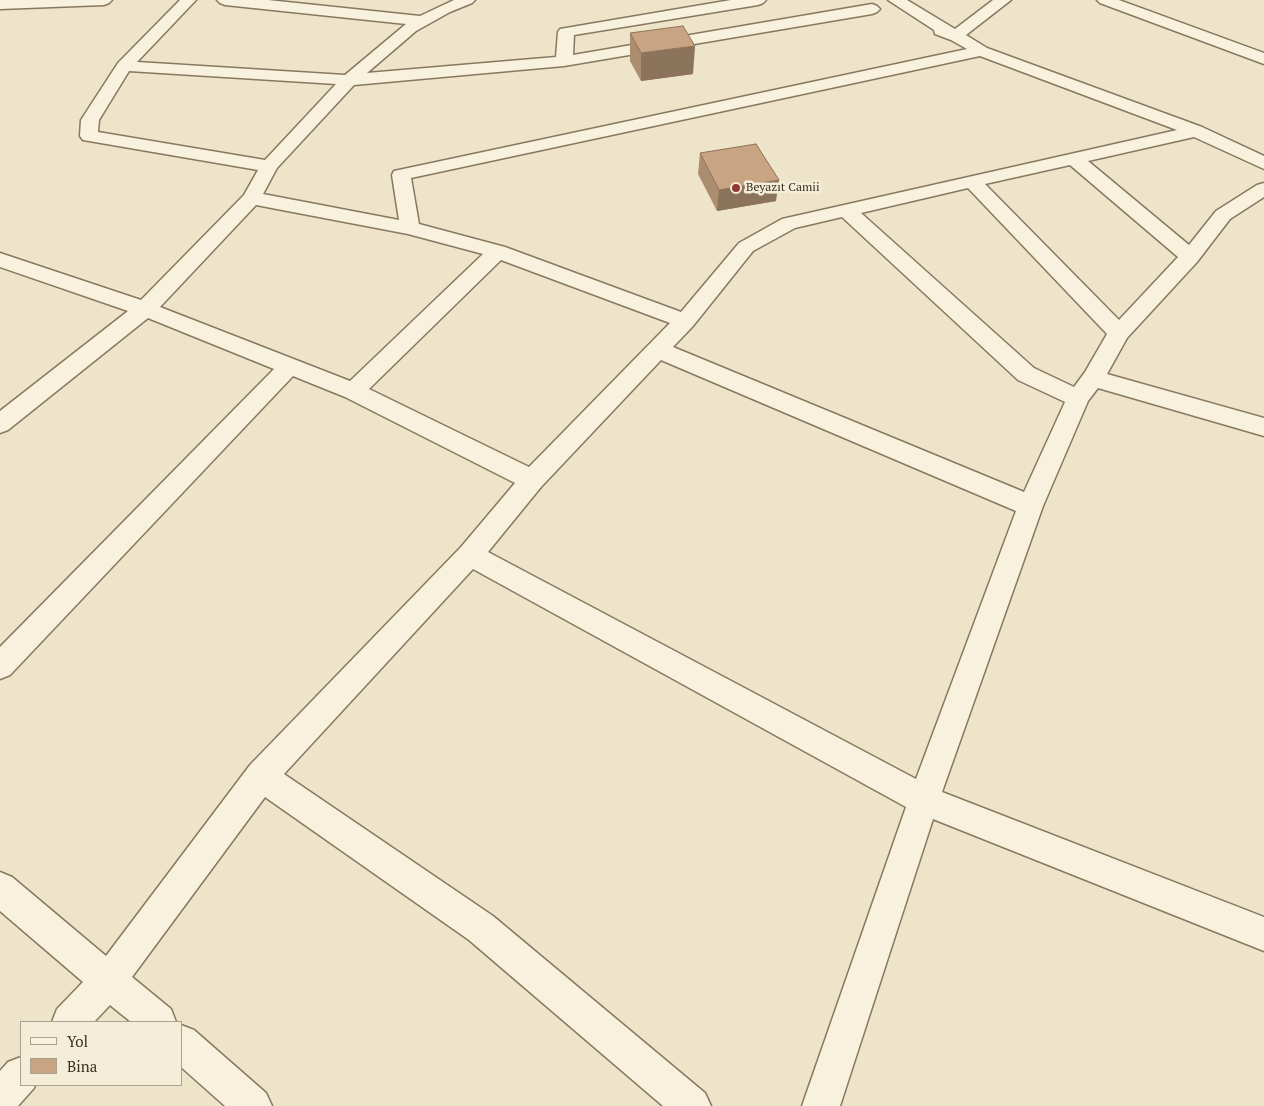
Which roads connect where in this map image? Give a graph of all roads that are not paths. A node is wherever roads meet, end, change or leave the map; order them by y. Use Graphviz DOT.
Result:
graph roads {
  1 [pos="104,0"];
  2 [pos="188,0"];
  3 [pos="225,0"];
  4 [pos="344,0"];
  5 [pos="467,0"];
  6 [pos="758,0"];
  7 [pos="846,0"];
  8 [pos="896,0"];
  9 [pos="1003,0"];
  10 [pos="1105,0"];
  11 [pos="6,5"];
  12 [pos="872,9"];
  13 [pos="326,11"];
  14 [pos="423,21"];
  15 [pos="955,36"];
  16 [pos="981,51"];
  17 [pos="1264,59"];
  18 [pos="564,62"];
  19 [pos="124,66"];
  20 [pos="349,80"];
  21 [pos="1196,131"];
  22 [pos="1074,159"];
  23 [pos="1264,163"];
  24 [pos="270,166"];
  25 [pos="972,182"];
  26 [pos="1264,189"];
  27 [pos="252,198"];
  28 [pos="846,210"];
  29 [pos="410,228"];
  30 [pos="498,252"];
  31 [pos="1190,257"];
  32 [pos="0,260"];
  33 [pos="145,309"];
  34 [pos="685,321"];
  35 [pos="1119,333"];
  36 [pos="656,349"];
  37 [pos="290,366"];
  38 [pos="1086,388"];
  39 [pos="353,391"];
  40 [pos="0,424"];
  41 [pos="1264,427"];
  42 [pos="532,480"];
  43 [pos="1030,506"];
  44 [pos="470,555"];
  45 [pos="0,666"];
  46 [pos="261,776"];
  47 [pos="924,800"];
  48 [pos="0,889"];
  49 [pos="1264,934"];
  50 [pos="109,980"];
  51 [pos="71,1021"];
  52 [pos="157,1021"];
  53 [pos="182,1044"];
  54 [pos="20,1076"];
  55 [pos="0,1098"];
  56 [pos="253,1106"];
  57 [pos="692,1106"];
  58 [pos="821,1106"];
  1 -- 11 [label="street"];
  2 -- 19 [label="street"];
  3 -- 13 [label="street"];
  4 -- 13 [label="street"];
  5 -- 14 [label="street"];
  6 -- 18 [label="street"];
  7 -- 12 [label="street"];
  8 -- 15 [label="street"];
  9 -- 15 [label="street"];
  10 -- 17 [label="street"];
  12 -- 15 [label="street"];
  12 -- 18 [label="street"];
  13 -- 14 [label="street"];
  14 -- 20 [label="street"];
  15 -- 16 [label="street"];
  16 -- 21 [label="street"];
  16 -- 29 [label="street"];
  18 -- 20 [label="street"];
  19 -- 20 [label="street"];
  19 -- 24 [label="street"];
  20 -- 24 [label="street"];
  21 -- 22 [label="street"];
  21 -- 23 [label="street"];
  22 -- 25 [label="street"];
  22 -- 31 [label="street"];
  24 -- 27 [label="street"];
  25 -- 28 [label="street"];
  25 -- 35 [label="street"];
  26 -- 31 [label="street"];
  27 -- 29 [label="street"];
  27 -- 33 [label="street"];
  28 -- 34 [label="street"];
  28 -- 38 [label="street"];
  29 -- 30 [label="street"];
  30 -- 34 [label="street"];
  30 -- 39 [label="street"];
  31 -- 35 [label="street"];
  32 -- 33 [label="street"];
  33 -- 37 [label="street"];
  33 -- 40 [label="street"];
  34 -- 36 [label="street"];
  35 -- 38 [label="street"];
  36 -- 42 [label="street"];
  36 -- 43 [label="street"];
  37 -- 39 [label="street"];
  37 -- 45 [label="street"];
  38 -- 41 [label="street"];
  38 -- 43 [label="street"];
  39 -- 42 [label="street"];
  42 -- 44 [label="street"];
  43 -- 47 [label="street"];
  44 -- 46 [label="street"];
  44 -- 47 [label="street"];
  46 -- 50 [label="street"];
  46 -- 57 [label="street"];
  47 -- 49 [label="street"];
  47 -- 58 [label="street"];
  48 -- 50 [label="street"];
  50 -- 51 [label="street"];
  50 -- 52 [label="street"];
  53 -- 56 [label="street"];
  54 -- 55 [label="street"];
}
